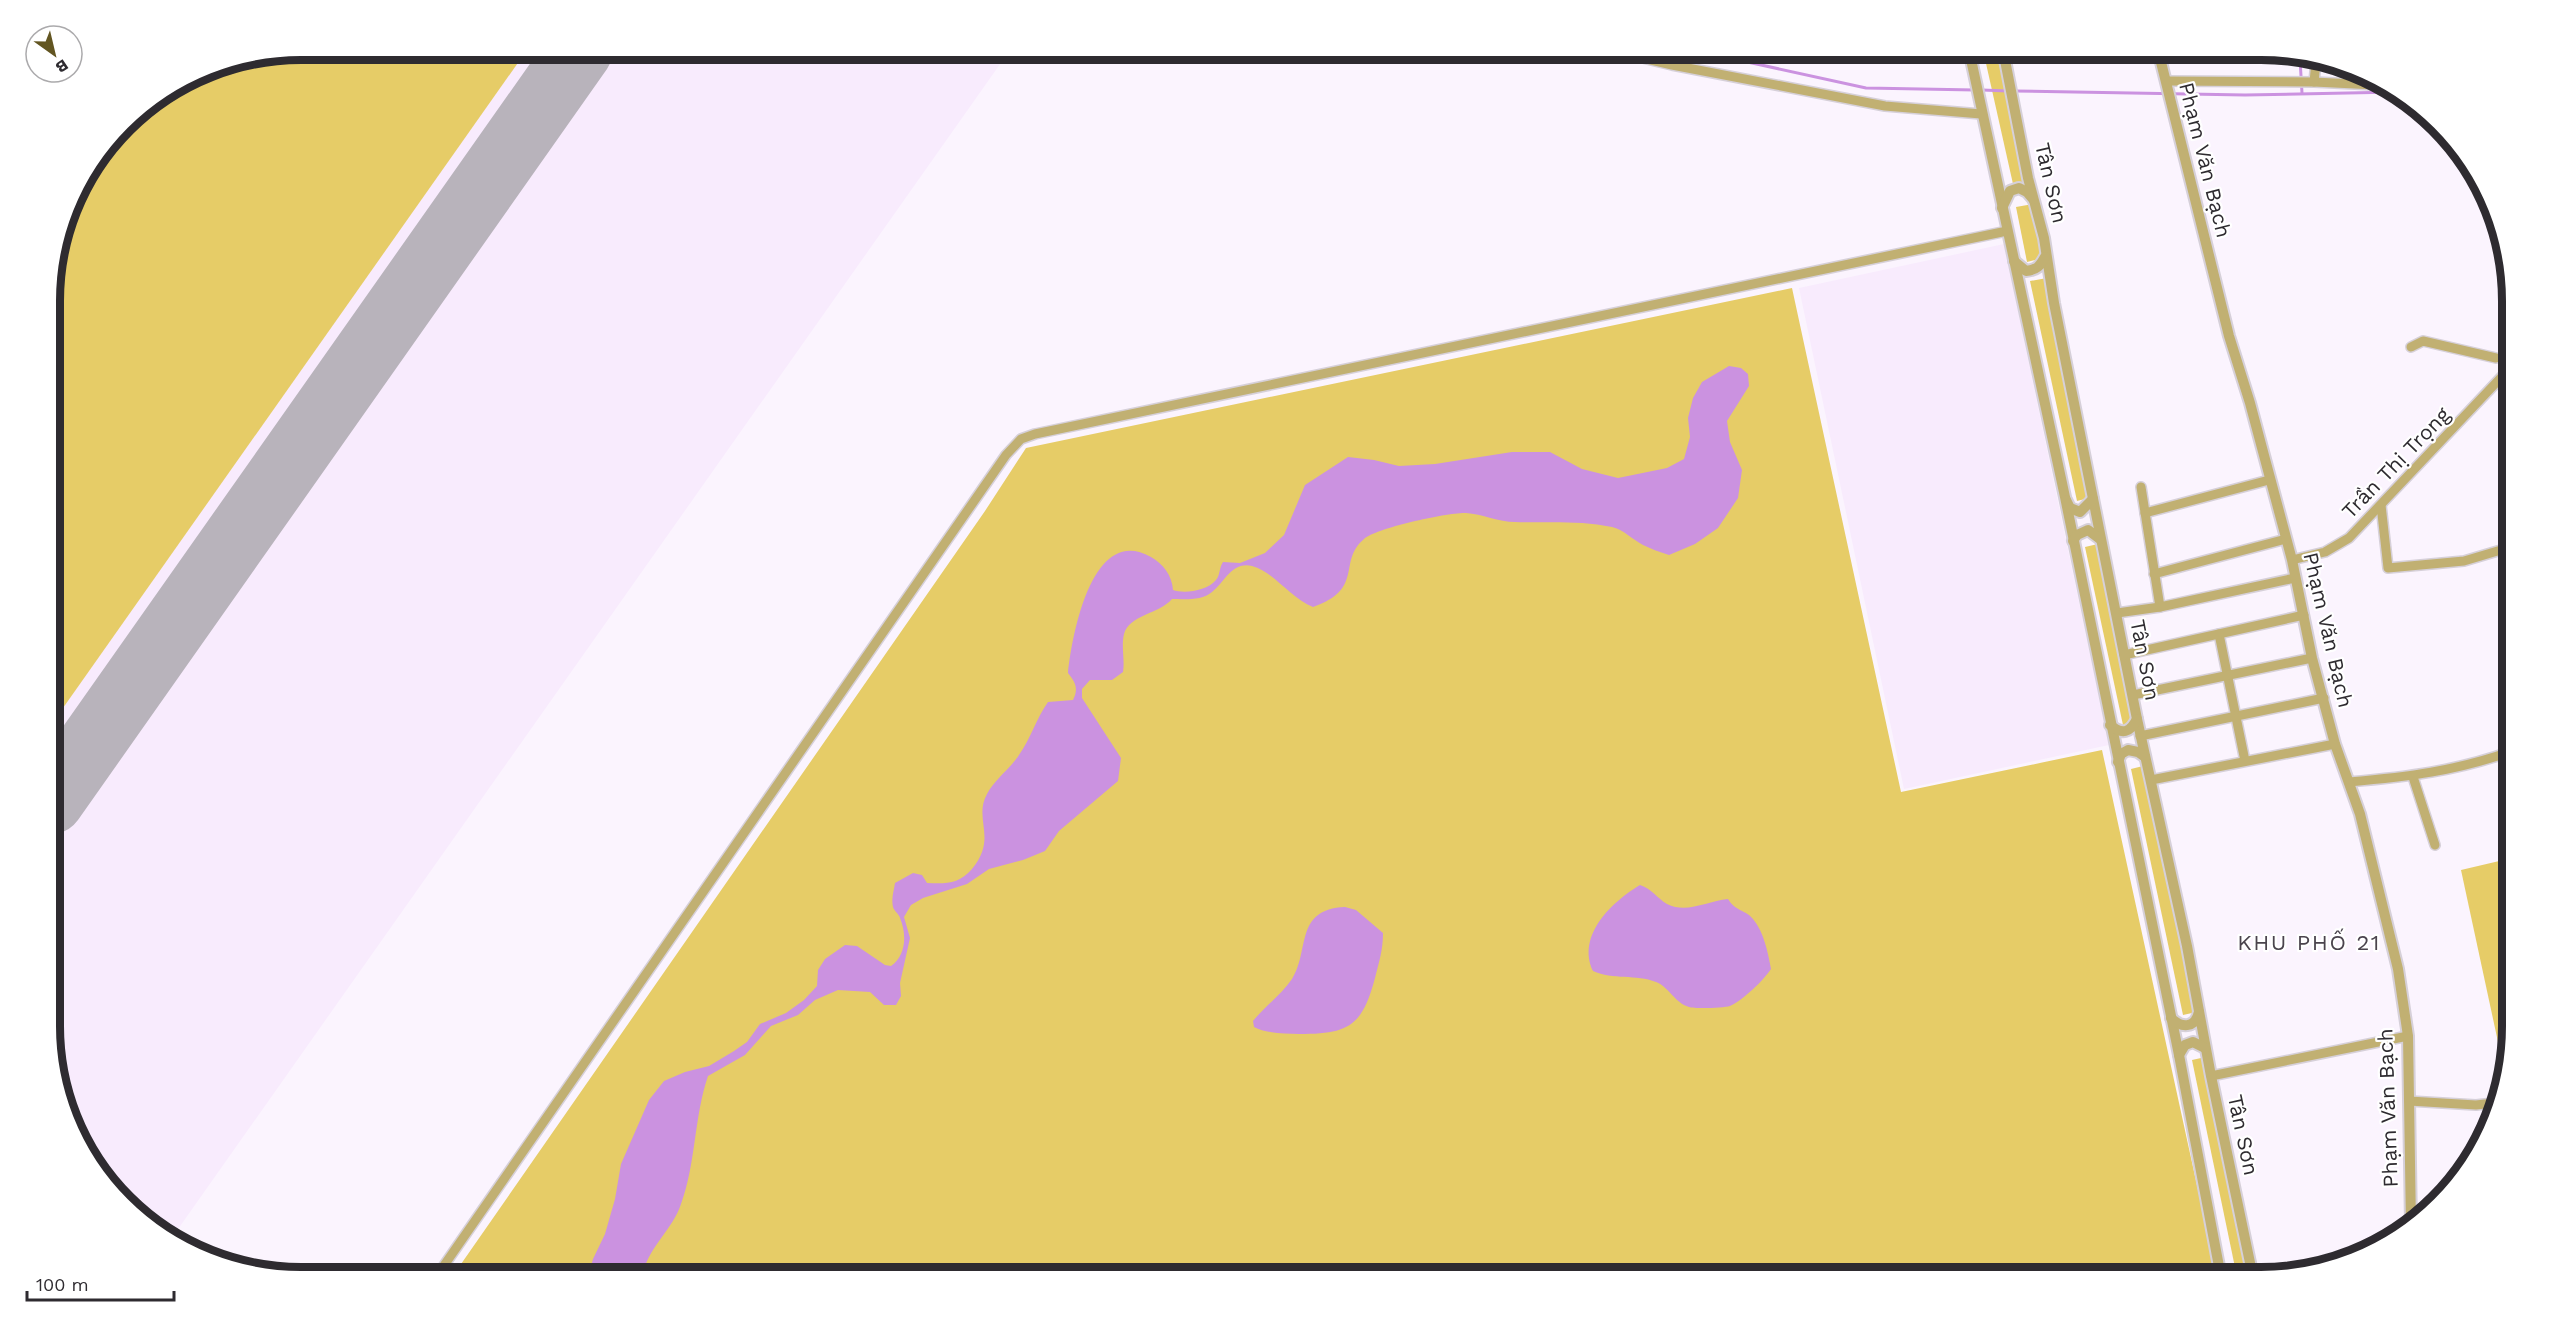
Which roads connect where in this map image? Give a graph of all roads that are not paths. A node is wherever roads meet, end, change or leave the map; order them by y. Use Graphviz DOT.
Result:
graph roads {
  1 [pos="1651,60"];
  2 [pos="1971,60"];
  3 [pos="2005,60"];
  4 [pos="2161,60"];
  5 [pos="2314,66"];
  6 [pos="2166,81"];
  7 [pos="2309,82"];
  8 [pos="2366,85"];
  9 [pos="1981,113"];
  10 [pos="2033,199"];
  11 [pos="2002,208"];
  12 [pos="2007,231"];
  13 [pos="2045,257"];
  14 [pos="2013,260"];
  15 [pos="2411,347"];
  16 [pos="2496,358"];
  17 [pos="2502,377"];
  18 [pos="2269,480"];
  19 [pos="2141,487"];
  20 [pos="2065,497"];
  21 [pos="2093,499"];
  22 [pos="2381,505"];
  23 [pos="2145,513"];
  24 [pos="2100,539"];
  25 [pos="2286,539"];
  26 [pos="2073,541"];
  27 [pos="2502,550"];
  28 [pos="2292,560"];
  29 [pos="2154,574"];
  30 [pos="2295,578"];
  31 [pos="2160,607"];
  32 [pos="2117,613"];
  33 [pos="2304,615"];
  34 [pos="2219,634"];
  35 [pos="2124,655"];
  36 [pos="2312,657"];
  37 [pos="2228,676"];
  38 [pos="2133,695"];
  39 [pos="2324,698"];
  40 [pos="2237,716"];
  41 [pos="2137,719"];
  42 [pos="2110,725"];
  43 [pos="2140,736"];
  44 [pos="2335,744"];
  45 [pos="2502,755"];
  46 [pos="2145,757"];
  47 [pos="2246,761"];
  48 [pos="2118,762"];
  49 [pos="2413,777"];
  50 [pos="2151,780"];
  51 [pos="2349,782"];
  52 [pos="2435,845"];
  53 [pos="2199,1010"];
  54 [pos="2171,1018"];
  55 [pos="2408,1036"];
  56 [pos="2205,1048"];
  57 [pos="2179,1055"];
  58 [pos="2211,1076"];
  59 [pos="2409,1101"];
  60 [pos="2489,1104"];
  61 [pos="2411,1215"];
  62 [pos="443,1267"];
  63 [pos="2219,1267"];
  64 [pos="2251,1267"];
  1 -- 9 [label="street"];
  2 -- 9 [label="street"];
  3 -- 10 [label="street, Tân Sơn"];
  4 -- 6 [label="street, Phạm Văn Bạch"];
  5 -- 7 [label="street"];
  6 -- 7 [label="street"];
  6 -- 18 [label="street, Phạm Văn Bạch"];
  7 -- 8 [label="street"];
  9 -- 11 [label="street"];
  10 -- 11 [label="street"];
  10 -- 13 [label="street, Tân Sơn"];
  11 -- 12 [label="street"];
  12 -- 14 [label="street"];
  12 -- 62 [label="street"];
  13 -- 14 [label="street"];
  13 -- 21 [label="street, Tân Sơn"];
  14 -- 20 [label="street"];
  15 -- 16 [label="street"];
  17 -- 22 [label="street, Trần Thị Trọng"];
  18 -- 23 [label="street"];
  18 -- 25 [label="street, Phạm Văn Bạch"];
  19 -- 23 [label="street"];
  20 -- 21 [label="street"];
  20 -- 26 [label="street"];
  21 -- 24 [label="street, Tân Sơn"];
  22 -- 27 [label="street"];
  22 -- 28 [label="street, Trần Thị Trọng"];
  23 -- 29 [label="street"];
  24 -- 26 [label="street"];
  24 -- 32 [label="street, Tân Sơn"];
  25 -- 28 [label="street, Phạm Văn Bạch"];
  25 -- 29 [label="street"];
  26 -- 42 [label="street"];
  28 -- 30 [label="street, Phạm Văn Bạch"];
  29 -- 31 [label="street"];
  30 -- 31 [label="street"];
  30 -- 33 [label="street, Phạm Văn Bạch"];
  31 -- 32 [label="street"];
  32 -- 35 [label="street, Tân Sơn"];
  33 -- 34 [label="street"];
  33 -- 36 [label="street, Phạm Văn Bạch"];
  34 -- 35 [label="street"];
  34 -- 37 [label="street"];
  35 -- 38 [label="street, Tân Sơn"];
  36 -- 37 [label="street"];
  36 -- 39 [label="street, Phạm Văn Bạch"];
  37 -- 38 [label="street"];
  37 -- 40 [label="street"];
  38 -- 41 [label="street, Tân Sơn"];
  39 -- 40 [label="street"];
  39 -- 44 [label="street, Phạm Văn Bạch"];
  40 -- 43 [label="street"];
  40 -- 47 [label="street"];
  41 -- 42 [label="street"];
  41 -- 43 [label="street, Tân Sơn"];
  42 -- 48 [label="street"];
  43 -- 46 [label="street, Tân Sơn"];
  44 -- 47 [label="street"];
  44 -- 51 [label="street, Phạm Văn Bạch"];
  45 -- 49 [label="street"];
  46 -- 48 [label="street"];
  46 -- 50 [label="street, Tân Sơn"];
  47 -- 50 [label="street"];
  48 -- 54 [label="street"];
  49 -- 51 [label="street"];
  49 -- 52 [label="street"];
  50 -- 53 [label="street, Tân Sơn"];
  51 -- 55 [label="street, Phạm Văn Bạch"];
  53 -- 54 [label="street"];
  53 -- 56 [label="street, Tân Sơn"];
  54 -- 57 [label="street"];
  55 -- 58 [label="street"];
  55 -- 59 [label="street, Phạm Văn Bạch"];
  56 -- 57 [label="street"];
  56 -- 58 [label="street, Tân Sơn"];
  57 -- 63 [label="street"];
  58 -- 64 [label="street, Tân Sơn"];
  59 -- 60 [label="street"];
  59 -- 61 [label="street, Phạm Văn Bạch"];
}
